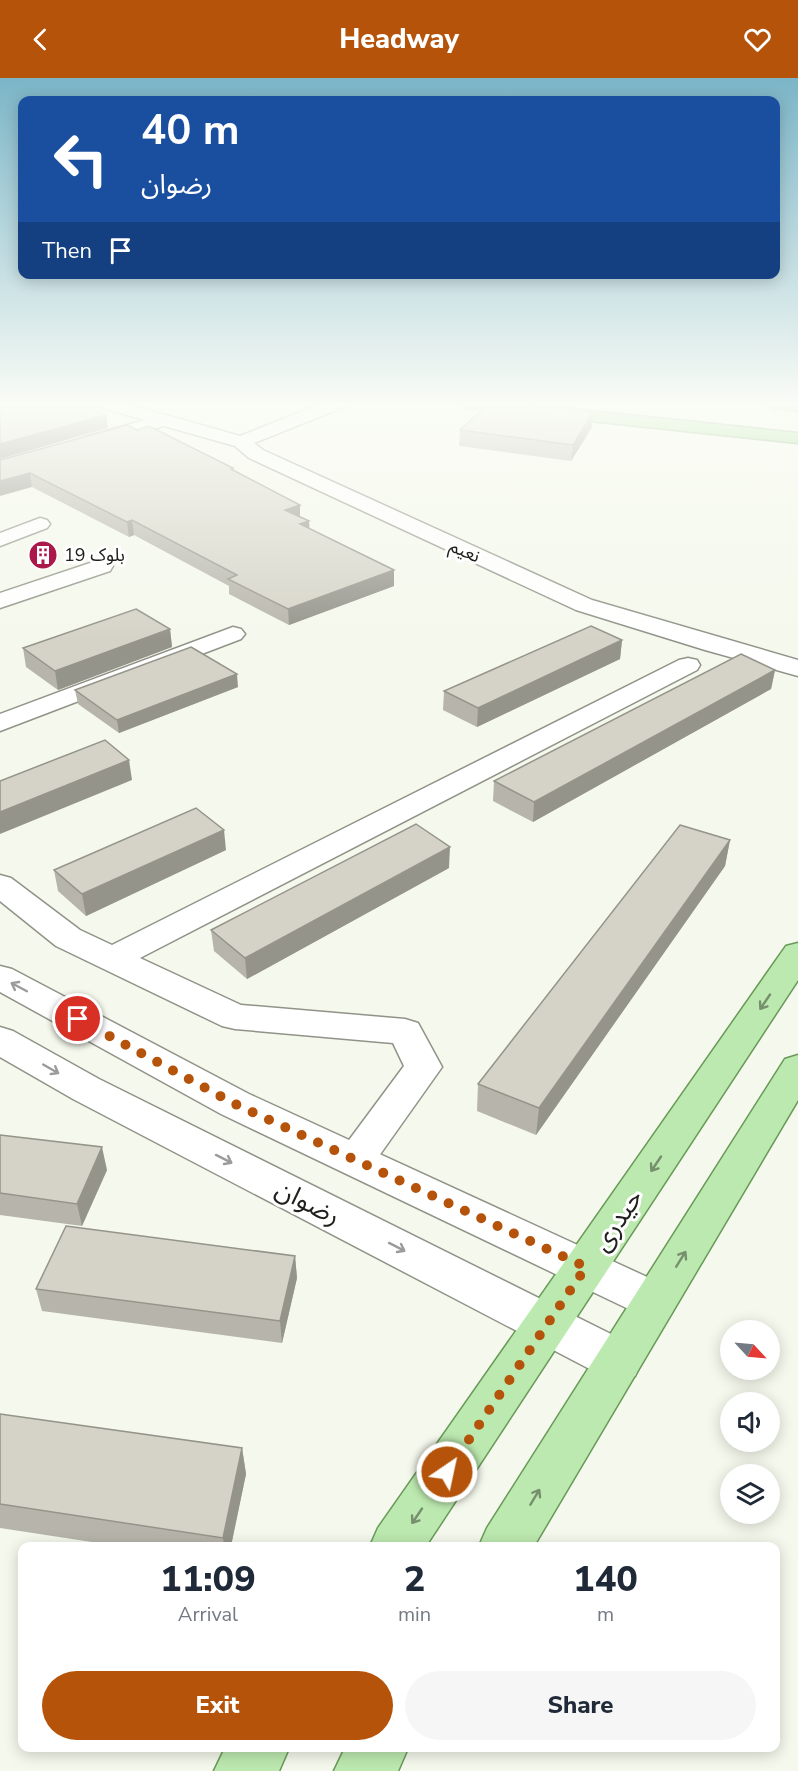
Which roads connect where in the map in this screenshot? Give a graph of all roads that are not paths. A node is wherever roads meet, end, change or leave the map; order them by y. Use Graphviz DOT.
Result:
graph roads {
  1 [pos="315,482"];
  2 [pos="40,524"];
  3 [pos="0,540"];
  4 [pos="102,566"];
  5 [pos="0,601"];
  6 [pos="234,634"];
  7 [pos="688,665"];
  8 [pos="798,668"];
  9 [pos="0,723"];
  10 [pos="0,885"];
  11 [pos="798,954"];
  12 [pos="112,959"];
  13 [pos="0,977"];
  14 [pos="0,1040"];
  15 [pos="798,1068"];
  16 [pos="355,1159"];
  17 [pos="586,1267"];
  18 [pos="655,1301"];
  19 [pos="547,1323"];
  20 [pos="619,1360"];
  21 [pos="399,1542"];
  22 [pos="507,1542"];
  23 [pos="257,1752"];
  24 [pos="377,1752"];
  25 [pos="244,1771"];
  26 [pos="364,1771"];
  1 -- 8 [label="street, نعیم"];
  2 -- 3 [label="street"];
  4 -- 5 [label="street"];
  6 -- 9 [label="street"];
  7 -- 12 [label="street"];
  10 -- 12 [label="street"];
  11 -- 17 [label="main road, حیدری, one-way"];
  12 -- 16 [label="street"];
  16 -- 13 [label="street, one-way"];
  14 -- 19 [label="street, رضوان, one-way"];
  18 -- 15 [label="main road, one-way"];
  16 -- 17 [label="street"];
  17 -- 18 [label="street"];
  17 -- 19 [label="main road, حیدری"];
  18 -- 20 [label="main road"];
  19 -- 20 [label="street, رضوان"];
  19 -- 21 [label="main road, حیدری, one-way"];
  22 -- 20 [label="main road, one-way"];
  23 -- 25 [label="main road"];
  24 -- 26 [label="main road"];
}
